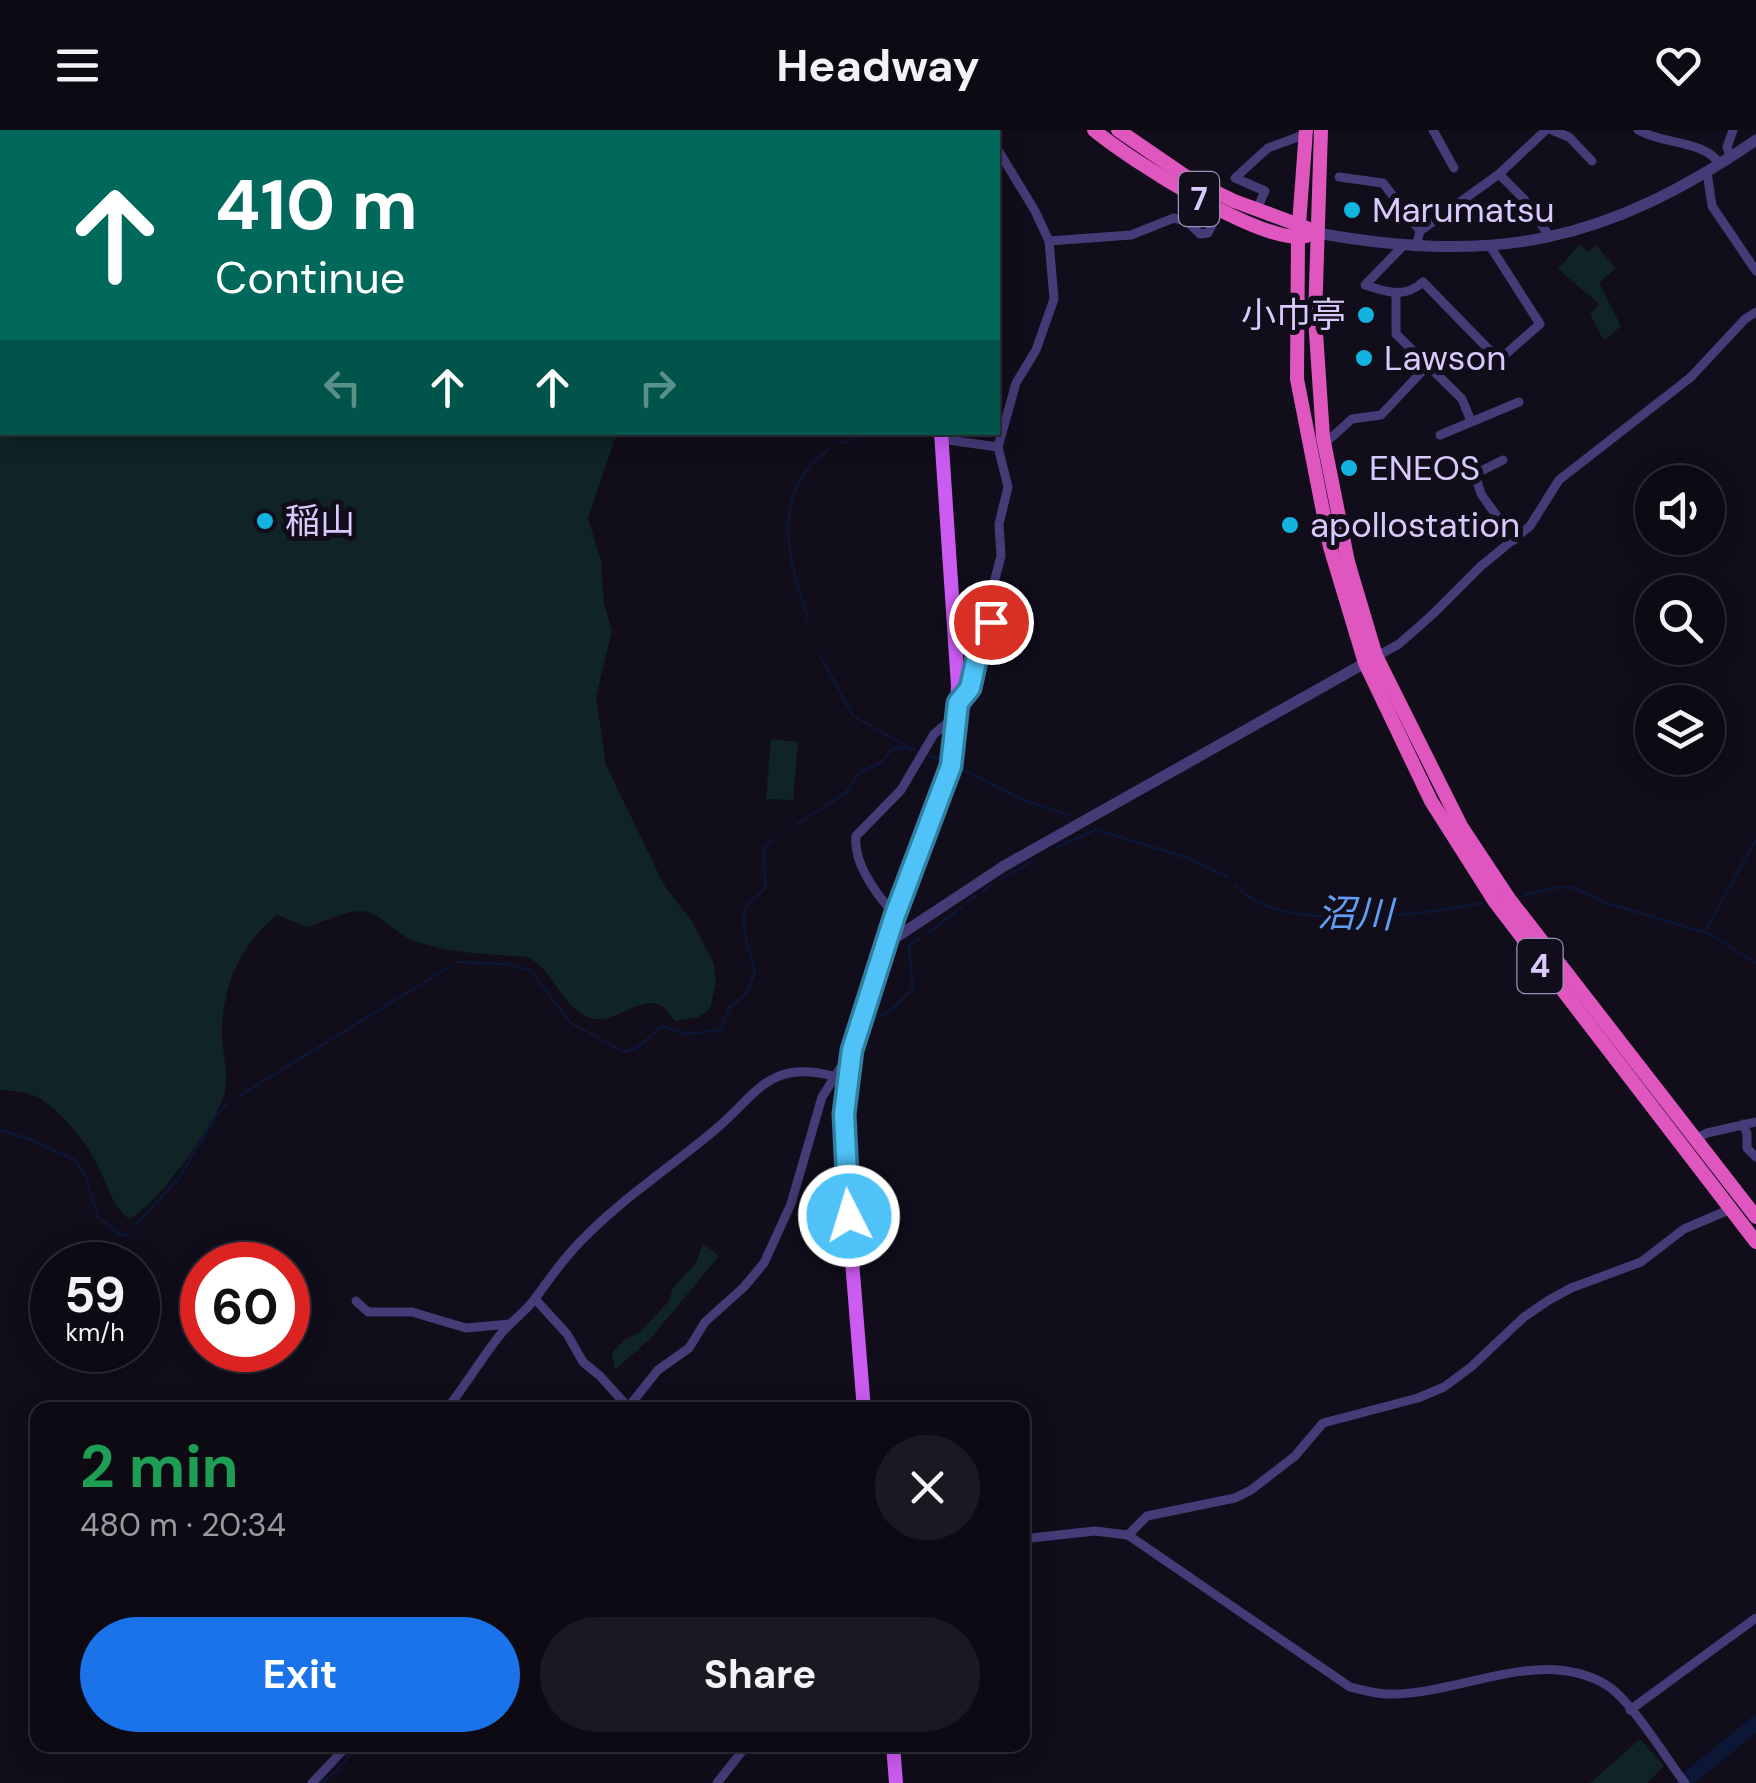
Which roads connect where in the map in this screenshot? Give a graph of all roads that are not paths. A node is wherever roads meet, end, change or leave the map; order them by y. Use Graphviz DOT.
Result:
graph roads {
  1 [pos="1094,130"];
  2 [pos="1118,130"];
  3 [pos="1433,130"];
  4 [pos="1549,130"];
  5 [pos="1638,130"];
  6 [pos="1734,130"];
  7 [pos="1311,131"];
  8 [pos="1756,140"];
  9 [pos="1000,153"];
  10 [pos="1592,161"];
  11 [pos="1725,161"];
  12 [pos="1454,168"];
  13 [pos="1707,172"];
  14 [pos="1498,174"];
  15 [pos="1338,177"];
  16 [pos="1256,209"];
  17 [pos="1220,210"];
  18 [pos="1299,231"];
  19 [pos="1420,231"];
  20 [pos="1316,234"];
  21 [pos="1550,236"];
  22 [pos="1049,241"];
  23 [pos="1490,246"];
  24 [pos="1409,247"];
  25 [pos="1756,271"];
  26 [pos="1396,294"];
  27 [pos="1756,312"];
  28 [pos="1428,365"];
  29 [pos="1519,402"];
  30 [pos="1471,421"];
  31 [pos="1440,435"];
  32 [pos="941,436"];
  33 [pos="1324,444"];
  34 [pos="998,447"];
  35 [pos="1503,460"];
  36 [pos="1514,540"];
  37 [pos="1371,659"];
  38 [pos="958,709"];
  39 [pos="895,915"];
  40 [pos="886,944"];
  41 [pos="852,1050"];
  42 [pos="833,1076"];
  43 [pos="1756,1122"];
  44 [pos="1743,1124"];
  45 [pos="1696,1139"];
  46 [pos="1756,1157"];
  47 [pos="1731,1209"];
  48 [pos="1754,1211"];
  49 [pos="1756,1242"];
  50 [pos="536,1300"];
  51 [pos="356,1301"];
  52 [pos="510,1324"];
  53 [pos="452,1402"];
  54 [pos="621,1402"];
  55 [pos="633,1402"];
  56 [pos="863,1402"];
  57 [pos="1128,1535"];
  58 [pos="1030,1538"];
  59 [pos="1756,1618"];
  60 [pos="1630,1710"];
  61 [pos="341,1752"];
  62 [pos="742,1752"];
  63 [pos="894,1752"];
  64 [pos="312,1783"];
  65 [pos="717,1783"];
  66 [pos="896,1783"];
  67 [pos="1685,1783"];
  1 -- 17 [label="highway, 7"];
  2 -- 16 [label="highway, 7"];
  3 -- 12 [label="street"];
  4 -- 10 [label="street"];
  4 -- 14 [label="street"];
  5 -- 11 [label="street"];
  6 -- 11 [label="street"];
  7 -- 16 [label="street"];
  7 -- 18 [label="highway, 4"];
  7 -- 20 [label="highway, 4"];
  8 -- 11 [label="street"];
  9 -- 22 [label="street"];
  11 -- 13 [label="street"];
  13 -- 21 [label="street"];
  13 -- 25 [label="street"];
  14 -- 19 [label="street"];
  14 -- 21 [label="street"];
  15 -- 19 [label="street"];
  16 -- 18 [label="highway, 7"];
  17 -- 18 [label="highway, 7"];
  17 -- 22 [label="street"];
  18 -- 20 [label="highway, 7"];
  18 -- 37 [label="highway, 4"];
  19 -- 24 [label="street"];
  20 -- 24 [label="street"];
  20 -- 33 [label="highway, 4"];
  21 -- 23 [label="street"];
  22 -- 34 [label="street"];
  23 -- 24 [label="street"];
  23 -- 26 [label="street"];
  24 -- 26 [label="street"];
  26 -- 28 [label="street"];
  27 -- 36 [label="street"];
  28 -- 30 [label="street"];
  28 -- 33 [label="street"];
  29 -- 30 [label="street"];
  30 -- 31 [label="street"];
  32 -- 34 [label="street"];
  32 -- 38 [label="main road"];
  33 -- 37 [label="highway, 4"];
  34 -- 38 [label="street"];
  35 -- 36 [label="street"];
  36 -- 37 [label="street"];
  37 -- 40 [label="street"];
  37 -- 45 [label="highway, 4"];
  37 -- 47 [label="highway, 4"];
  38 -- 39 [label="main road"];
  38 -- 39 [label="street"];
  39 -- 40 [label="main road"];
  40 -- 41 [label="main road"];
  41 -- 42 [label="street"];
  41 -- 56 [label="main road"];
  42 -- 50 [label="street"];
  42 -- 55 [label="street"];
  43 -- 44 [label="street"];
  44 -- 45 [label="street"];
  44 -- 46 [label="street"];
  45 -- 48 [label="highway, 4"];
  47 -- 48 [label="street"];
  47 -- 49 [label="highway, 4"];
  47 -- 57 [label="street"];
  50 -- 52 [label="street"];
  50 -- 54 [label="street"];
  51 -- 52 [label="street"];
  52 -- 53 [label="street"];
  57 -- 58 [label="street"];
  57 -- 60 [label="street"];
  59 -- 60 [label="street"];
  60 -- 67 [label="street"];
  61 -- 64 [label="street"];
  62 -- 65 [label="street"];
  63 -- 66 [label="main road"];
}
